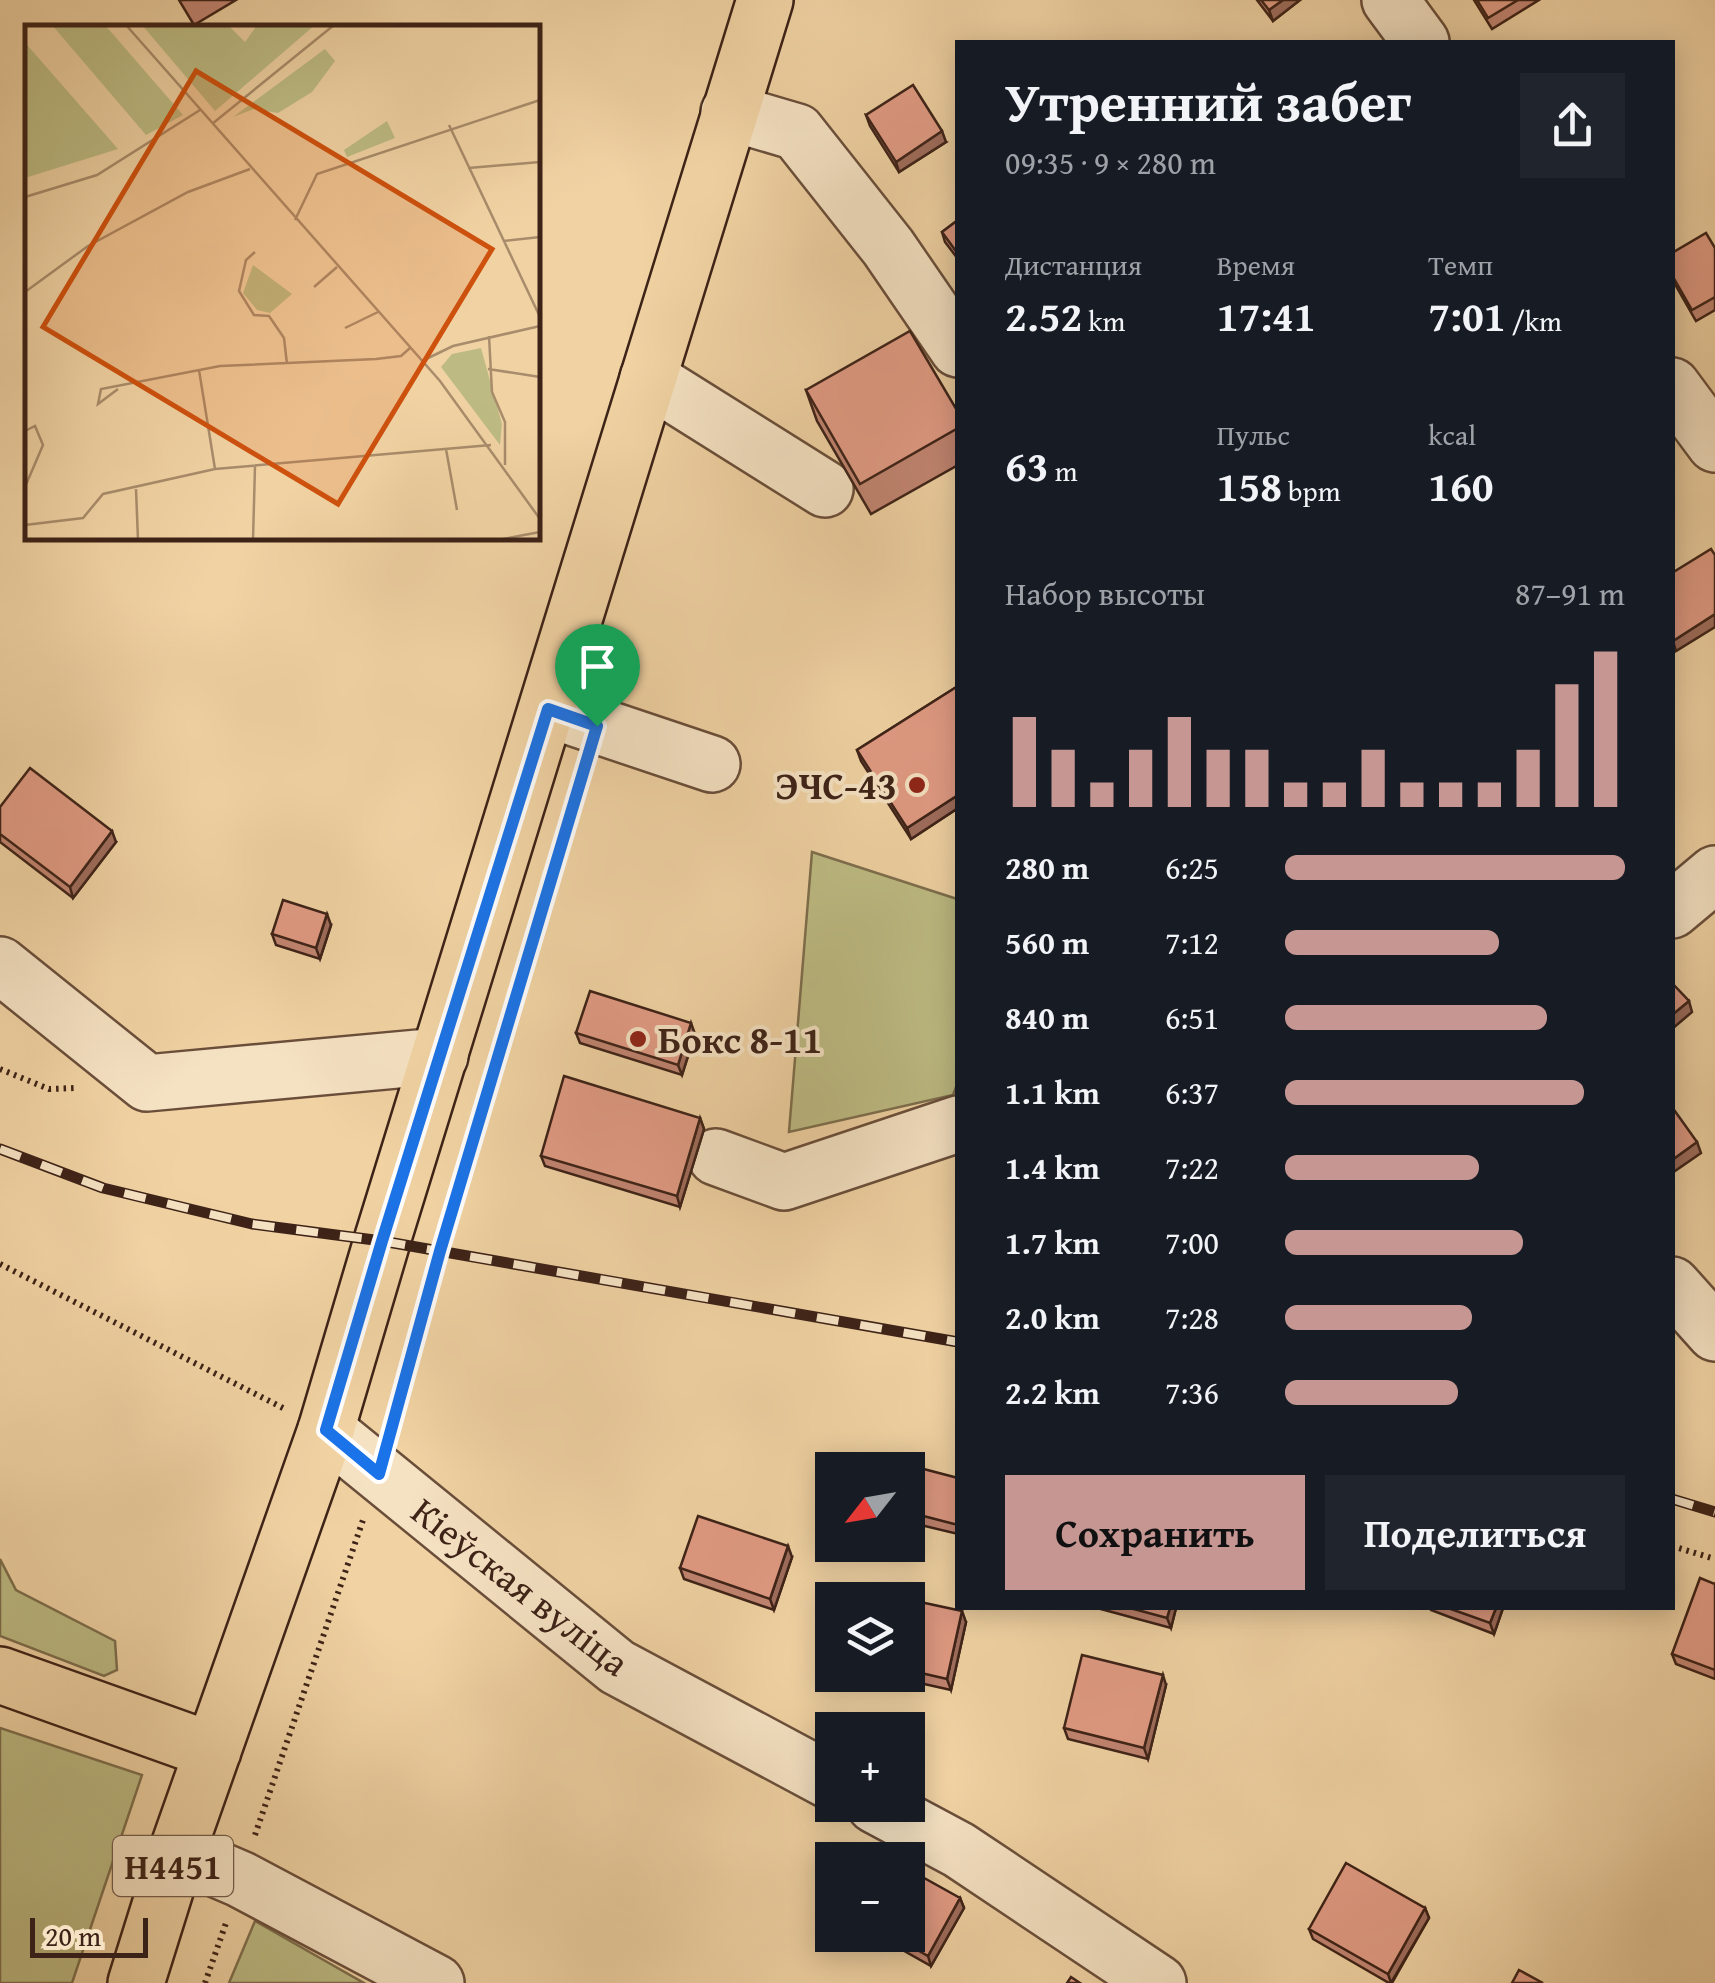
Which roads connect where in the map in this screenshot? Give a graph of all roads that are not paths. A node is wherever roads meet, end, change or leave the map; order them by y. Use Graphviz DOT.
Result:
graph roads {
  1 [pos="1390,0"];
  2 [pos="757,3"];
  3 [pos="1420,40"];
  4 [pos="730,112"];
  5 [pos="955,345"];
  6 [pos="648,378"];
  7 [pos="1675,390"];
  8 [pos="1715,444"];
  9 [pos="824,489"];
  10 [pos="572,718"];
  11 [pos="712,764"];
  12 [pos="1715,874"];
  13 [pos="1675,907"];
  14 [pos="0,965"];
  15 [pos="440,1056"];
  16 [pos="955,1125"];
  17 [pos="716,1158"];
  18 [pos="1675,1288"];
  19 [pos="1715,1333"];
  20 [pos="326,1430"];
  21 [pos="0,1675"];
  22 [pos="213,1750"];
  23 [pos="815,1773"];
  24 [pos="907,1822"];
  25 [pos="177,1852"];
  26 [pos="136,1983"];
  27 [pos="436,1983"];
  28 [pos="1158,1983"];
  1 -- 3 [label="street"];
  2 -- 4 [label="main road"];
  4 -- 5 [label="street"];
  4 -- 6 [label="main road"];
  6 -- 9 [label="street"];
  6 -- 10 [label="main road"];
  7 -- 8 [label="street"];
  10 -- 11 [label="street"];
  10 -- 15 [label="main road"];
  12 -- 13 [label="street"];
  14 -- 15 [label="street"];
  15 -- 20 [label="main road"];
  16 -- 17 [label="street"];
  18 -- 19 [label="street"];
  20 -- 22 [label="main road"];
  20 -- 23 [label="street, Кіеўская вуліца"];
  21 -- 22 [label="main road"];
  22 -- 25 [label="main road, Н4451"];
  24 -- 28 [label="street"];
  25 -- 26 [label="main road, Н4451"];
  25 -- 27 [label="street"];
}
